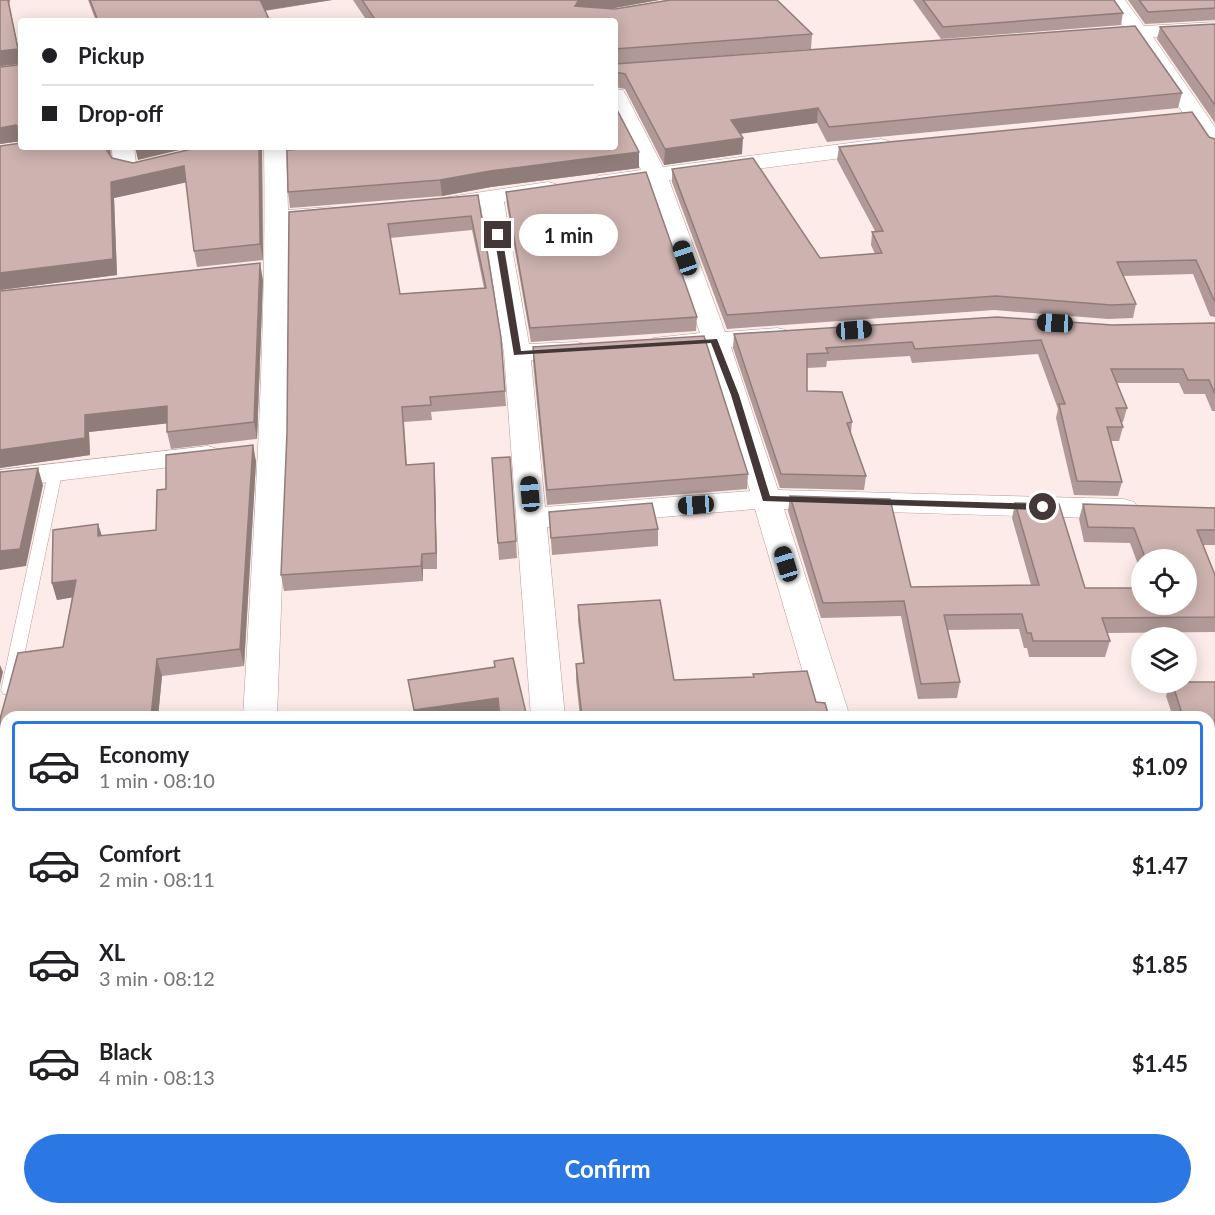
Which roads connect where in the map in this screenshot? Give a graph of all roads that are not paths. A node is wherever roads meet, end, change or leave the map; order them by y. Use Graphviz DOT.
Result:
graph roads {
  1 [pos="1115,0"];
  2 [pos="1215,27"];
  3 [pos="1139,31"];
  4 [pos="1080,36"];
  5 [pos="618,101"];
  6 [pos="1196,115"];
  7 [pos="1173,117"];
  8 [pos="906,144"];
  9 [pos="1215,144"];
  10 [pos="123,150"];
  11 [pos="217,150"];
  12 [pos="275,150"];
  13 [pos="655,174"];
  14 [pos="491,196"];
  15 [pos="418,207"];
  16 [pos="348,213"];
  17 [pos="277,218"];
  18 [pos="796,334"];
  19 [pos="714,341"];
  20 [pos="633,346"];
  21 [pos="598,348"];
  22 [pos="517,353"];
  23 [pos="254,450"];
  24 [pos="55,473"];
  25 [pos="0,479"];
  26 [pos="766,499"];
  27 [pos="1146,510"];
  28 [pos="532,518"];
  29 [pos="7,700"];
  30 [pos="260,711"];
  31 [pos="548,711"];
  32 [pos="831,711"];
  1 -- 3 [label="street"];
  2 -- 3 [label="street"];
  3 -- 4 [label="street"];
  3 -- 6 [label="street"];
  5 -- 13 [label="street"];
  6 -- 7 [label="street"];
  6 -- 9 [label="street"];
  8 -- 13 [label="street"];
  10 -- 11 [label="street"];
  12 -- 17 [label="street"];
  13 -- 14 [label="street"];
  13 -- 19 [label="street"];
  14 -- 15 [label="street"];
  14 -- 22 [label="street"];
  16 -- 17 [label="street"];
  17 -- 23 [label="street"];
  18 -- 19 [label="street"];
  19 -- 20 [label="street"];
  19 -- 26 [label="street"];
  21 -- 22 [label="street"];
  22 -- 28 [label="street"];
  23 -- 24 [label="street"];
  23 -- 30 [label="street"];
  24 -- 25 [label="street"];
  24 -- 29 [label="lane"];
  26 -- 27 [label="street"];
  26 -- 28 [label="street"];
  26 -- 32 [label="street"];
  28 -- 31 [label="street"];
}
